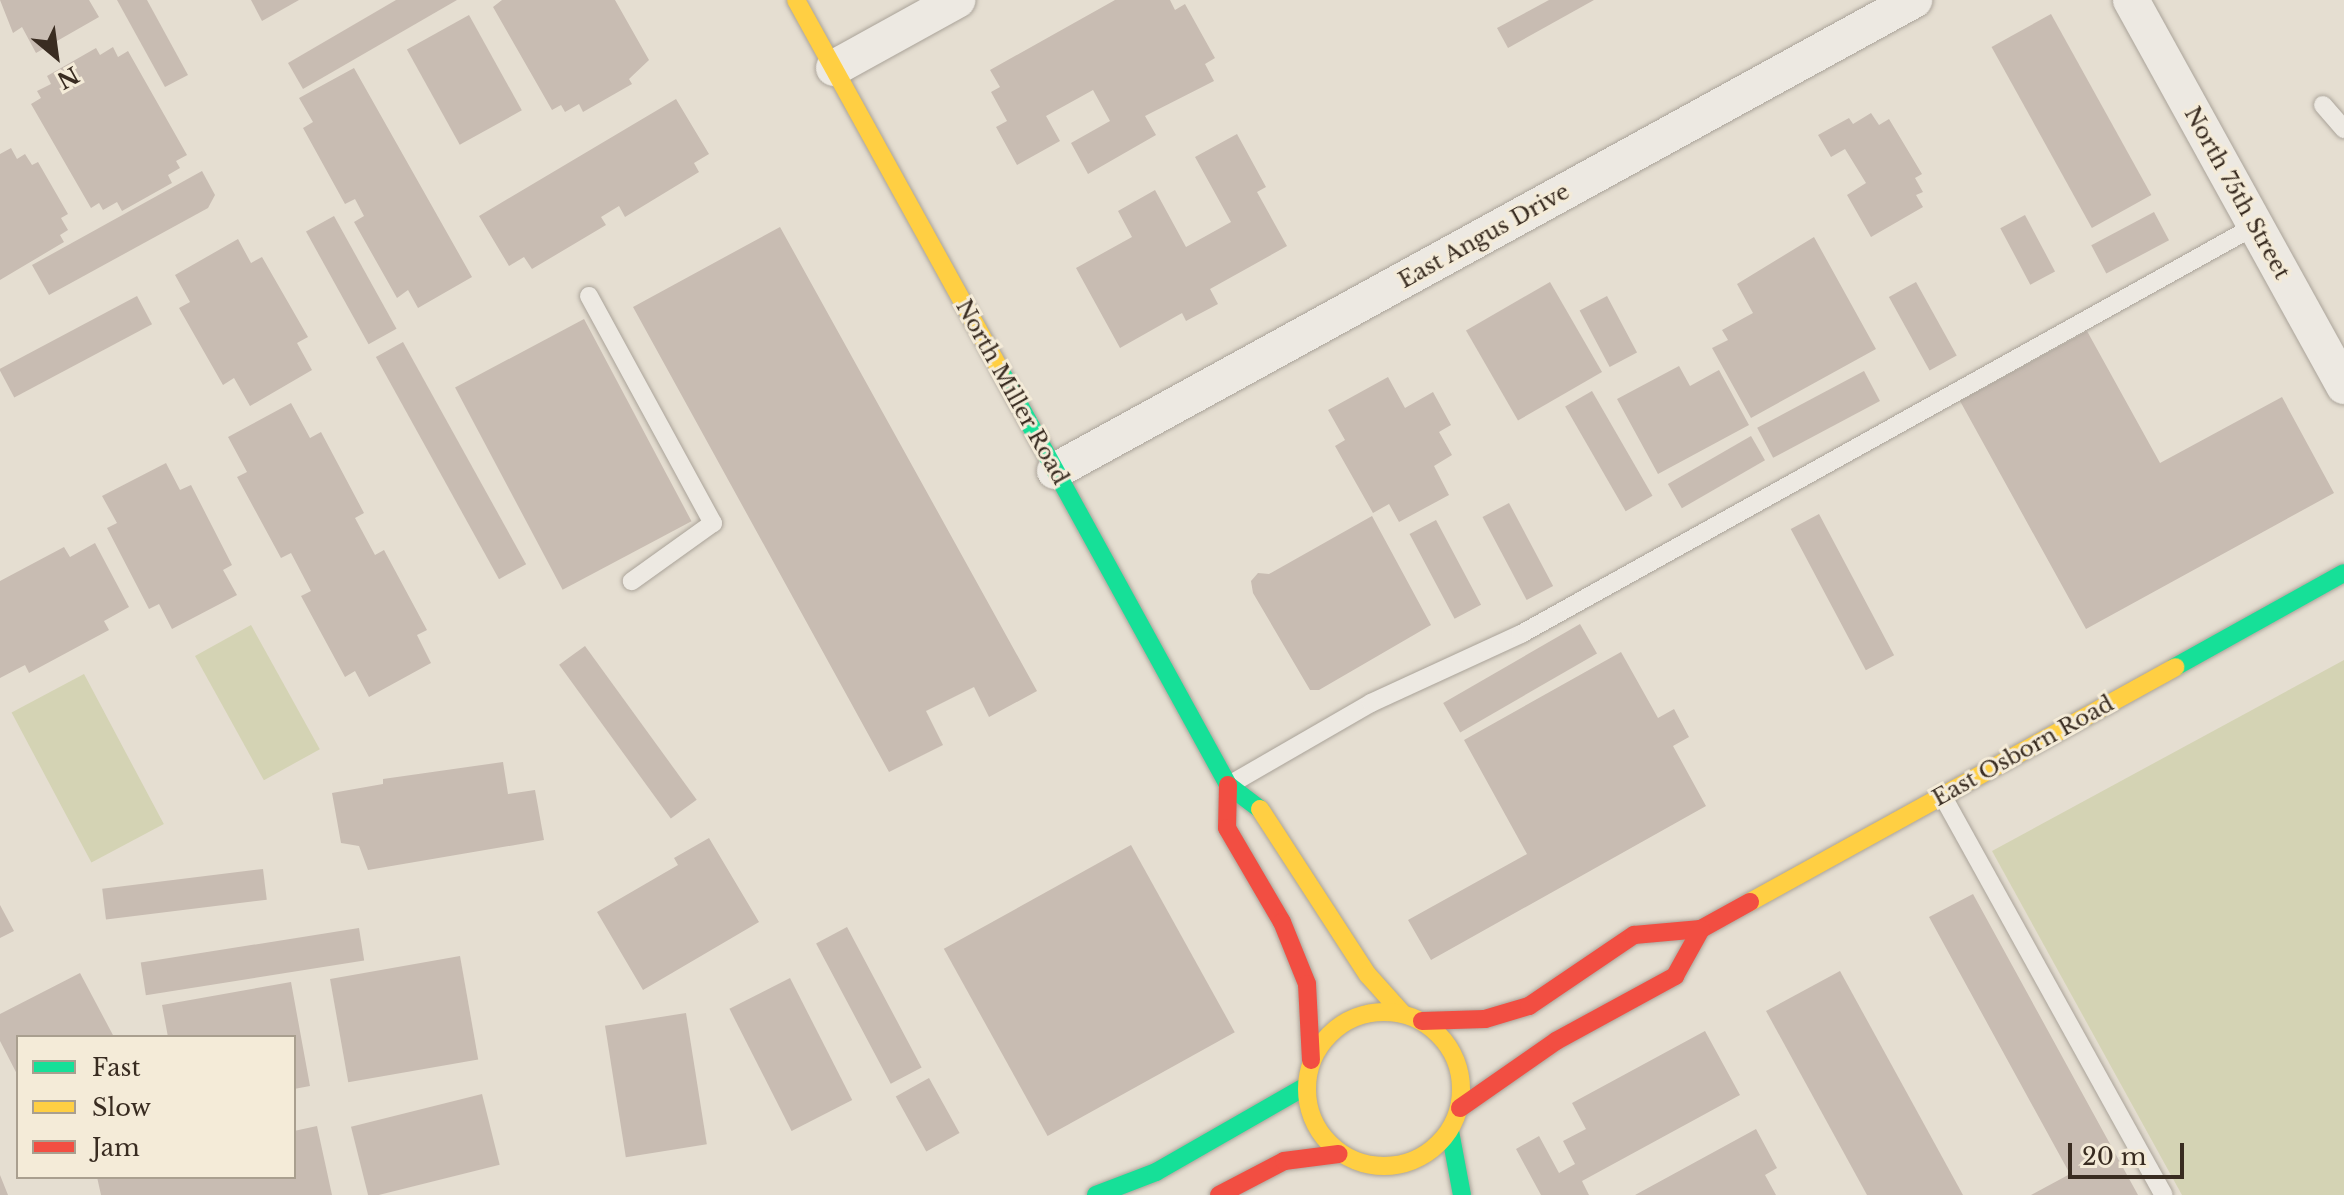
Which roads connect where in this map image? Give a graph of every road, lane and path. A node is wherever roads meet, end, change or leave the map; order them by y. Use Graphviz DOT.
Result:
graph roads {
  1 [pos="796,0"];
  2 [pos="957,0"];
  3 [pos="1914,0"];
  4 [pos="2131,0"];
  5 [pos="834,68"];
  6 [pos="2323,105"];
  7 [pos="2344,129"];
  8 [pos="2255,226"];
  9 [pos="589,296"];
  10 [pos="2344,386"];
  11 [pos="1055,471"];
  12 [pos="2344,573"];
  13 [pos="632,581"];
  14 [pos="1228,785"];
  15 [pos="1942,795"];
  16 [pos="1701,929"];
  17 [pos="1403,1014"];
  18 [pos="1422,1021"];
  19 [pos="1311,1060"];
  20 [pos="1306,1086"];
  21 [pos="1460,1108"];
  22 [pos="1450,1131"];
  23 [pos="1339,1154"];
  24 [pos="1377,1166"];
  25 [pos="1394,1185"];
  26 [pos="1096,1195"];
  27 [pos="1219,1195"];
  28 [pos="1462,1195"];
  29 [pos="2164,1195"];
  1 -- 5 [label="main road, North Miller Road"];
  2 -- 5 [label="street"];
  3 -- 11 [label="street, East Angus Drive"];
  4 -- 8 [label="street, North 75th Street"];
  5 -- 11 [label="main road, North Miller Road"];
  6 -- 7 [label="lane"];
  8 -- 10 [label="street, North 75th Street"];
  8 -- 14 [label="lane"];
  9 -- 13 [label="lane"];
  11 -- 14 [label="main road, North Miller Road"];
  12 -- 15 [label="main road, East Osborn Road"];
  14 -- 17 [label="main road, North Miller Road"];
  14 -- 19 [label="main road"];
  15 -- 16 [label="main road, East Osborn Road"];
  15 -- 29 [label="lane"];
  16 -- 18 [label="main road, East Osborn Road"];
  16 -- 21 [label="main road"];
  17 -- 18 [label="main road"];
  17 -- 19 [label="main road"];
  18 -- 21 [label="main road"];
  19 -- 20 [label="main road"];
  20 -- 23 [label="main road"];
  20 -- 26 [label="main road"];
  21 -- 22 [label="main road"];
  22 -- 24 [label="main road"];
  22 -- 28 [label="main road"];
  23 -- 24 [label="main road"];
  23 -- 27 [label="main road"];
  24 -- 25 [label="main road"];
}
